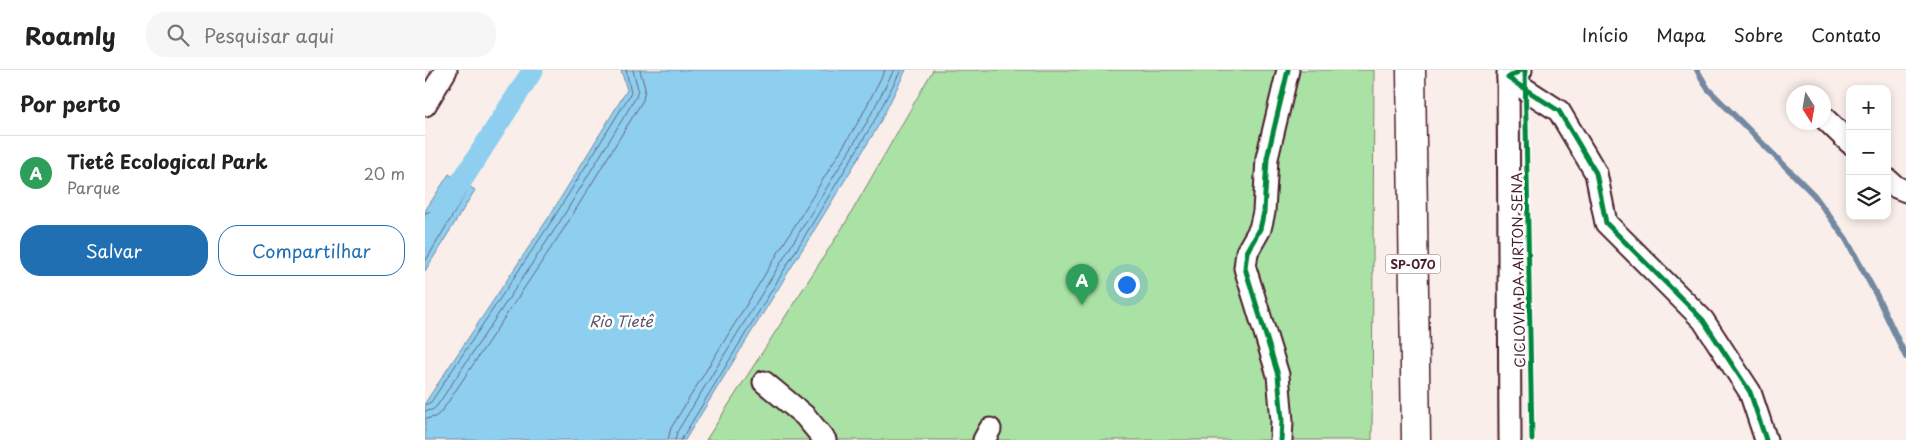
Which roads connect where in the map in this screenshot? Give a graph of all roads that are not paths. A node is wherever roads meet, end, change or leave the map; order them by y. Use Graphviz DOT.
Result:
graph roads {
  1 [pos="446,70"];
  2 [pos="1288,70"];
  3 [pos="1411,70"];
  4 [pos="1512,73"];
  5 [pos="425,105"];
  6 [pos="1831,125"];
  7 [pos="1846,139"];
  8 [pos="764,382"];
  9 [pos="825,440"];
  10 [pos="1281,440"];
  11 [pos="1416,440"];
  12 [pos="1509,440"];
  13 [pos="1766,440"];
  1 -- 5 [label="street"];
  2 -- 10 [label="street"];
  3 -- 11 [label="highway, SP-070"];
  4 -- 12 [label="street"];
  4 -- 13 [label="street"];
  6 -- 7 [label="street"];
  8 -- 9 [label="street"];
}
